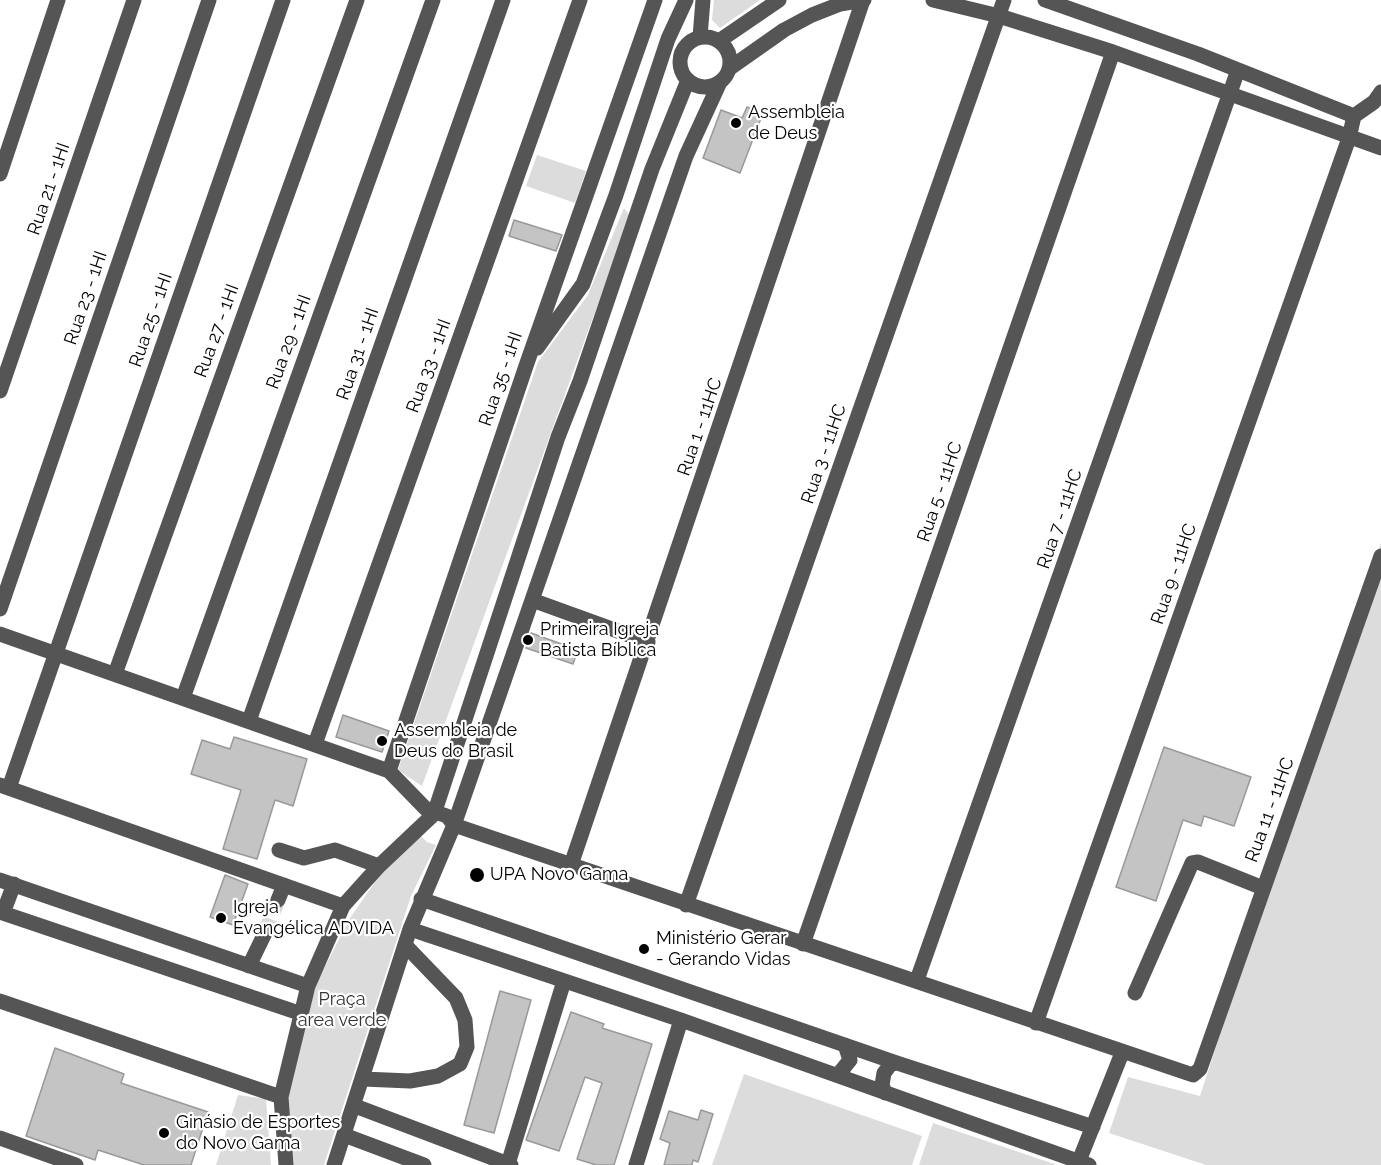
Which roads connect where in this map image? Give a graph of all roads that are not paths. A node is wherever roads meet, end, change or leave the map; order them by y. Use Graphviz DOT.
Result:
graph roads {
  1 [pos="58,0"];
  2 [pos="134,0"];
  3 [pos="209,0"];
  4 [pos="283,0"];
  5 [pos="357,0"];
  6 [pos="433,0"];
  7 [pos="503,0"];
  8 [pos="580,0"];
  9 [pos="655,0"];
  10 [pos="686,0"];
  11 [pos="703,0"];
  12 [pos="779,0"];
  13 [pos="863,0"];
  14 [pos="933,0"];
  15 [pos="1005,0"];
  16 [pos="1045,0"];
  17 [pos="999,16"];
  18 [pos="643,33"];
  19 [pos="700,37"];
  20 [pos="668,39"];
  21 [pos="719,40"];
  22 [pos="1113,52"];
  23 [pos="1198,54"];
  24 [pos="730,68"];
  25 [pos="1238,70"];
  26 [pos="629,72"];
  27 [pos="655,80"];
  28 [pos="688,80"];
  29 [pos="1193,81"];
  30 [pos="720,82"];
  31 [pos="1381,92"];
  32 [pos="1229,93"];
  33 [pos="1354,116"];
  34 [pos="1349,138"];
  35 [pos="1381,148"];
  36 [pos="628,159"];
  37 [pos="652,169"];
  38 [pos="0,174"];
  39 [pos="616,195"];
  40 [pos="640,205"];
  41 [pos="557,277"];
  42 [pos="583,284"];
  43 [pos="527,363"];
  44 [pos="578,387"];
  45 [pos="0,391"];
  46 [pos="602,395"];
  47 [pos="561,429"];
  48 [pos="586,441"];
  49 [pos="1381,556"];
  50 [pos="532,600"];
  51 [pos="0,609"];
  52 [pos="0,634"];
  53 [pos="648,642"];
  54 [pos="56,653"];
  55 [pos="115,674"];
  56 [pos="183,698"];
  57 [pos="249,721"];
  58 [pos="315,744"];
  59 [pos="389,771"];
  60 [pos="5,787"];
  61 [pos="434,814"];
  62 [pos="454,825"];
  63 [pos="279,850"];
  64 [pos="571,865"];
  65 [pos="379,866"];
  66 [pos="7,882"];
  67 [pos="284,885"];
  68 [pos="1263,888"];
  69 [pos="422,899"];
  70 [pos="278,900"];
  71 [pos="686,905"];
  72 [pos="343,906"];
  73 [pos="2,913"];
  74 [pos="410,929"];
  75 [pos="266,933"];
  76 [pos="803,944"];
  77 [pos="405,945"];
  78 [pos="249,966"];
  79 [pos="916,980"];
  80 [pos="564,981"];
  81 [pos="308,986"];
  82 [pos="1135,993"];
  83 [pos="0,1001"];
  84 [pos="299,1013"];
  85 [pos="681,1020"];
  86 [pos="1036,1023"];
  87 [pos="845,1045"];
  88 [pos="1122,1053"];
  89 [pos="897,1064"];
  90 [pos="838,1075"];
  91 [pos="363,1079"];
  92 [pos="885,1093"];
  93 [pos="281,1097"];
  94 [pos="355,1106"];
  95 [pos="1094,1127"];
  96 [pos="344,1135"];
  97 [pos="0,1138"];
  98 [pos="32,1158"];
  99 [pos="1084,1163"];
  100 [pos="76,1165"];
  101 [pos="286,1165"];
  102 [pos="334,1165"];
  103 [pos="424,1165"];
  104 [pos="510,1165"];
  105 [pos="636,1165"];
  1 -- 38 [label="street"];
  2 -- 45 [label="street, Rua 21 - 1HI"];
  3 -- 51 [label="street, Rua 23 - 1HI"];
  4 -- 54 [label="street, Rua 25 - 1HI"];
  5 -- 55 [label="street, Rua 27 - 1HI"];
  6 -- 56 [label="street, Rua 29 - 1HI"];
  7 -- 57 [label="street, Rua 31 - 1HI"];
  8 -- 58 [label="street, Rua 33 - 1HI"];
  9 -- 18 [label="street, Rua 35 - 1HI"];
  10 -- 20 [label="street"];
  11 -- 19 [label="street"];
  12 -- 21 [label="street"];
  13 -- 24 [label="street"];
  13 -- 53 [label="street, Rua 1 - 11HC"];
  14 -- 17 [label="street"];
  15 -- 17 [label="street, Rua 3 - 11HC"];
  16 -- 23 [label="street"];
  17 -- 22 [label="street"];
  17 -- 71 [label="street, Rua 3 - 11HC"];
  18 -- 20 [label="street"];
  18 -- 26 [label="street, Rua 35 - 1HI"];
  19 -- 21 [label="street"];
  19 -- 28 [label="street"];
  20 -- 27 [label="street"];
  21 -- 24 [label="street"];
  22 -- 29 [label="street"];
  22 -- 76 [label="street, Rua 5 - 11HC"];
  23 -- 25 [label="street"];
  23 -- 29 [label="street"];
  24 -- 30 [label="street"];
  25 -- 32 [label="street, Rua 7 - 11HC"];
  25 -- 33 [label="street"];
  26 -- 27 [label="street"];
  26 -- 41 [label="street, Rua 35 - 1HI"];
  27 -- 36 [label="street"];
  28 -- 30 [label="street"];
  28 -- 37 [label="street"];
  29 -- 32 [label="street"];
  30 -- 46 [label="street"];
  31 -- 33 [label="street"];
  32 -- 34 [label="street"];
  32 -- 79 [label="street, Rua 7 - 11HC"];
  33 -- 34 [label="street, Rua 9 - 11HC"];
  34 -- 35 [label="street"];
  34 -- 86 [label="street, Rua 9 - 11HC"];
  36 -- 37 [label="street"];
  36 -- 39 [label="street"];
  37 -- 40 [label="street"];
  39 -- 40 [label="street"];
  39 -- 42 [label="street"];
  40 -- 44 [label="street"];
  41 -- 42 [label="street"];
  41 -- 43 [label="street, Rua 35 - 1HI"];
  42 -- 43 [label="street"];
  43 -- 59 [label="street, Rua 35 - 1HI"];
  44 -- 46 [label="street"];
  44 -- 47 [label="street"];
  46 -- 48 [label="street"];
  47 -- 48 [label="street"];
  47 -- 61 [label="street"];
  48 -- 50 [label="street"];
  49 -- 68 [label="street, Rua 11 - 11HC"];
  50 -- 53 [label="street"];
  50 -- 62 [label="street"];
  52 -- 54 [label="street"];
  53 -- 64 [label="street, Rua 1 - 11HC"];
  54 -- 55 [label="street"];
  54 -- 60 [label="street, Rua 25 - 1HI"];
  55 -- 56 [label="street"];
  56 -- 57 [label="street"];
  57 -- 58 [label="street"];
  58 -- 59 [label="street"];
  59 -- 61 [label="street"];
  60 -- 67 [label="street"];
  61 -- 62 [label="street"];
  61 -- 65 [label="street"];
  62 -- 64 [label="street"];
  62 -- 69 [label="street"];
  63 -- 65 [label="street"];
  64 -- 71 [label="street"];
  65 -- 72 [label="street"];
  66 -- 73 [label="street"];
  66 -- 78 [label="street"];
  67 -- 70 [label="street"];
  67 -- 72 [label="street"];
  68 -- 82 [label="street"];
  68 -- 88 [label="street, Rua 11 - 11HC"];
  69 -- 74 [label="street"];
  69 -- 87 [label="street"];
  71 -- 76 [label="street"];
  72 -- 81 [label="street"];
  73 -- 84 [label="street"];
  74 -- 77 [label="street"];
  74 -- 80 [label="street"];
  75 -- 78 [label="street"];
  76 -- 79 [label="street"];
  77 -- 91 [label="street"];
  77 -- 91 [label="street"];
  78 -- 81 [label="street"];
  79 -- 86 [label="street"];
  80 -- 85 [label="street"];
  80 -- 104 [label="street"];
  81 -- 84 [label="street"];
  83 -- 93 [label="street"];
  84 -- 93 [label="street"];
  85 -- 90 [label="street"];
  85 -- 105 [label="street"];
  86 -- 88 [label="street"];
  87 -- 89 [label="street"];
  87 -- 90 [label="street"];
  88 -- 95 [label="street"];
  89 -- 92 [label="street"];
  89 -- 95 [label="street"];
  90 -- 92 [label="street"];
  91 -- 94 [label="street"];
  92 -- 99 [label="street"];
  93 -- 101 [label="street"];
  94 -- 96 [label="street"];
  94 -- 104 [label="street"];
  95 -- 99 [label="street"];
  96 -- 102 [label="street"];
  96 -- 103 [label="street"];
  97 -- 98 [label="street"];
  98 -- 100 [label="street"];
}
